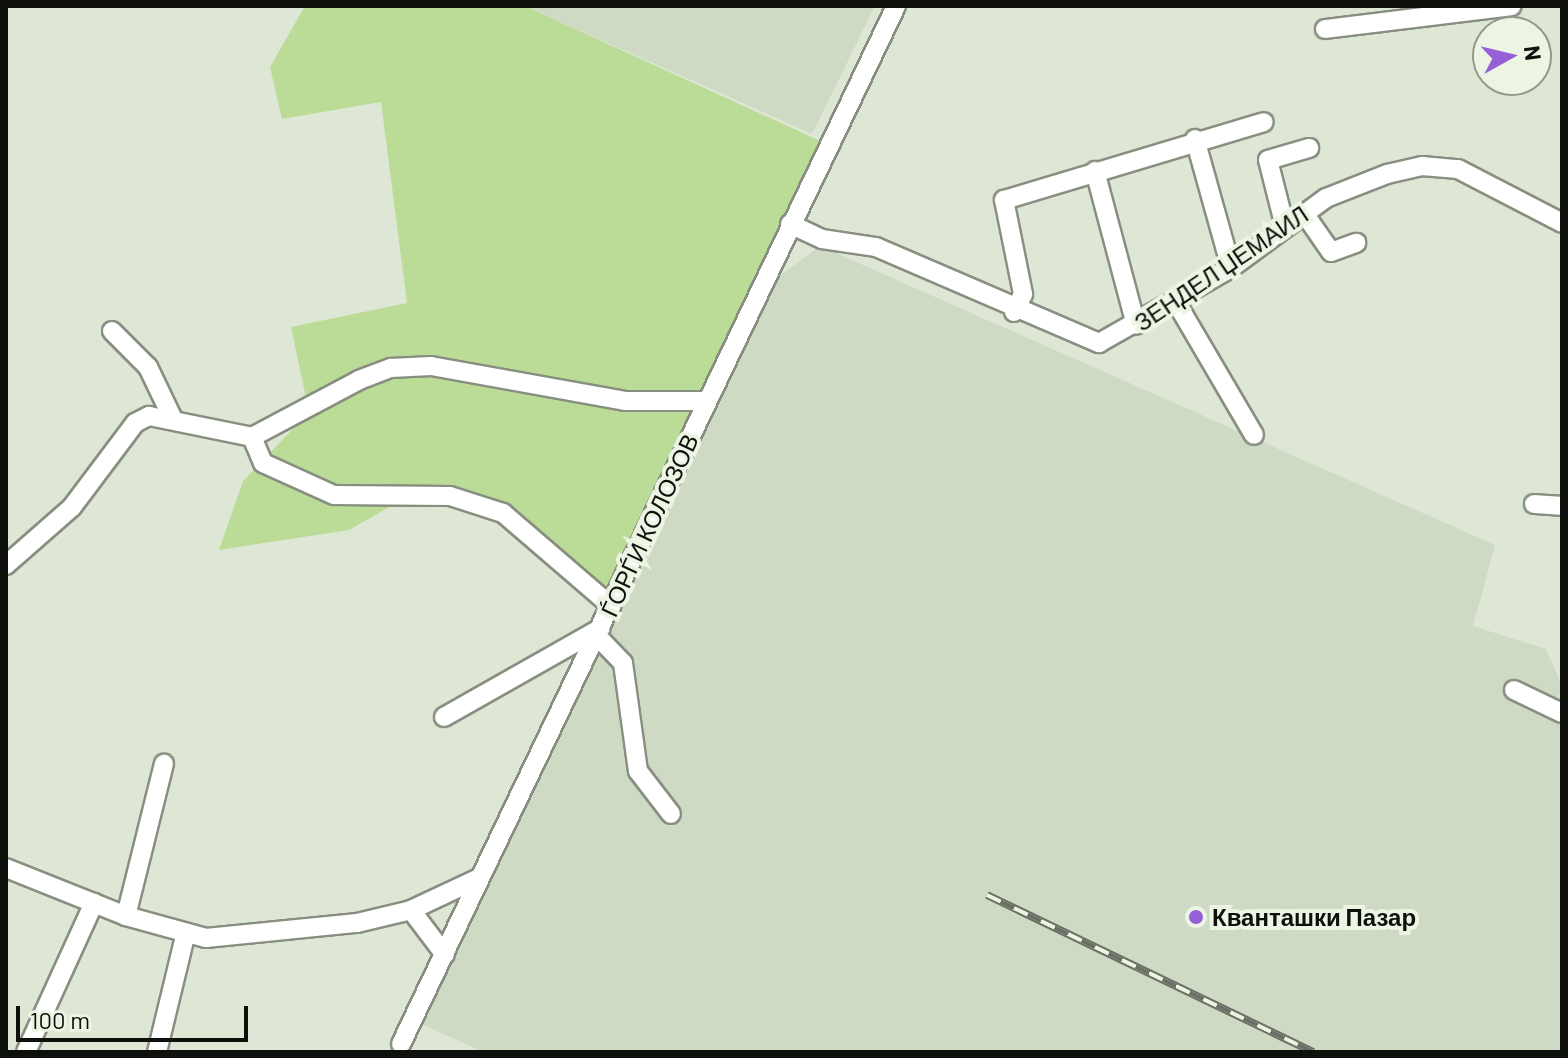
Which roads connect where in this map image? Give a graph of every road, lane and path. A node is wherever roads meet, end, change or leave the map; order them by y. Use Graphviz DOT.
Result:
graph roads {
  1 [pos="896,6"];
  2 [pos="1512,6"];
  3 [pos="1325,29"];
  4 [pos="1264,122"];
  5 [pos="1195,139"];
  6 [pos="1309,148"];
  7 [pos="1095,171"];
  8 [pos="1304,213"];
  9 [pos="1562,223"];
  10 [pos="790,224"];
  11 [pos="1285,227"];
  12 [pos="1356,243"];
  13 [pos="1231,268"];
  14 [pos="1176,302"];
  15 [pos="1014,312"];
  16 [pos="1136,325"];
  17 [pos="112,331"];
  18 [pos="706,401"];
  19 [pos="172,417"];
  20 [pos="1254,435"];
  21 [pos="252,437"];
  22 [pos="1534,504"];
  23 [pos="1562,506"];
  24 [pos="6,565"];
  25 [pos="611,606"];
  26 [pos="600,632"];
  27 [pos="1514,690"];
  28 [pos="1562,713"];
  29 [pos="444,717"];
  30 [pos="164,764"];
  31 [pos="671,814"];
  32 [pos="8,873"];
  33 [pos="479,878"];
  34 [pos="94,903"];
  35 [pos="411,910"];
  36 [pos="126,916"];
  37 [pos="185,936"];
  38 [pos="445,955"];
  39 [pos="401,1044"];
  40 [pos="26,1052"];
  41 [pos="157,1052"];
  1 -- 10 [label="street, ЃОРЃИ КОЛОЗОВ"];
  2 -- 3 [label="street"];
  4 -- 5 [label="street"];
  5 -- 7 [label="street"];
  5 -- 13 [label="street"];
  6 -- 11 [label="street"];
  7 -- 15 [label="street"];
  7 -- 16 [label="street"];
  8 -- 9 [label="street, ЗЕНДЕЛ ЏЕМАИЛ"];
  8 -- 11 [label="street, ЗЕНДЕЛ ЏЕМАИЛ"];
  8 -- 12 [label="street"];
  10 -- 15 [label="street, ЗЕНДЕЛ ЏЕМАИЛ"];
  10 -- 18 [label="street, ЃОРЃИ КОЛОЗОВ"];
  11 -- 13 [label="street, ЗЕНДЕЛ ЏЕМАИЛ"];
  13 -- 14 [label="street, ЗЕНДЕЛ ЏЕМАИЛ"];
  14 -- 16 [label="street, ЗЕНДЕЛ ЏЕМАИЛ"];
  14 -- 20 [label="street"];
  15 -- 16 [label="street, ЗЕНДЕЛ ЏЕМАИЛ"];
  17 -- 19 [label="street"];
  18 -- 21 [label="street"];
  18 -- 25 [label="street, ЃОРЃИ КОЛОЗОВ"];
  19 -- 21 [label="street"];
  19 -- 24 [label="street"];
  21 -- 25 [label="street"];
  22 -- 23 [label="street"];
  25 -- 26 [label="street, ЃОРЃИ КОЛОЗОВ"];
  26 -- 29 [label="street"];
  26 -- 31 [label="street"];
  26 -- 33 [label="street, ЃОРЃИ КОЛОЗОВ"];
  27 -- 28 [label="street"];
  30 -- 36 [label="street"];
  32 -- 34 [label="street"];
  33 -- 35 [label="street"];
  33 -- 38 [label="street, ЃОРЃИ КОЛОЗОВ"];
  34 -- 36 [label="street"];
  34 -- 40 [label="street"];
  35 -- 37 [label="street"];
  35 -- 38 [label="street"];
  36 -- 37 [label="street"];
  37 -- 41 [label="street"];
  38 -- 39 [label="street, ЃОРЃИ КОЛОЗОВ"];
}
